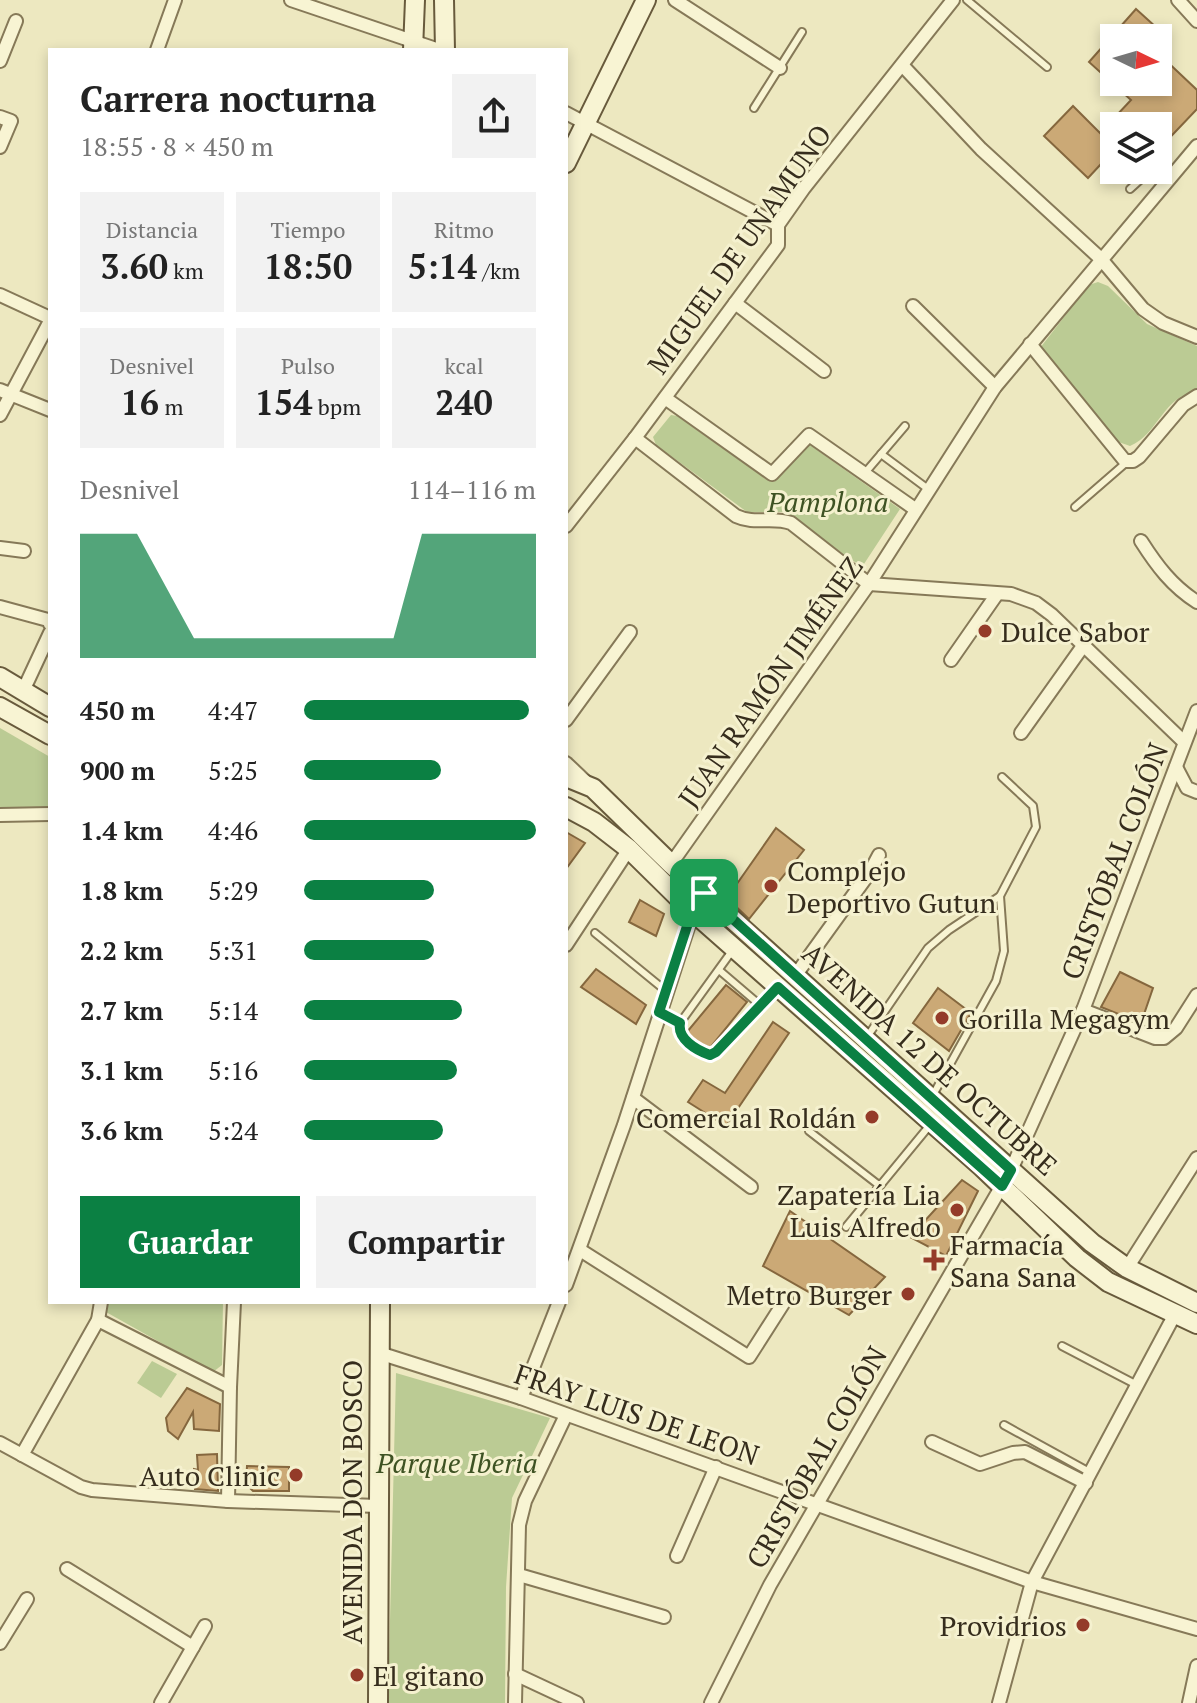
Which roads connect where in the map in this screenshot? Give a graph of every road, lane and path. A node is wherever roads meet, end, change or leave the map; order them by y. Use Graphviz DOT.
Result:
graph roads {
  1 [pos="175,0"];
  2 [pos="291,0"];
  3 [pos="415,0"];
  4 [pos="444,0"];
  5 [pos="646,0"];
  6 [pos="675,0"];
  7 [pos="953,0"];
  8 [pos="967,0"];
  9 [pos="1178,0"];
  10 [pos="16,21"];
  11 [pos="1197,21"];
  12 [pos="802,32"];
  13 [pos="414,46"];
  14 [pos="158,48"];
  15 [pos="445,48"];
  16 [pos="0,61"];
  17 [pos="902,65"];
  18 [pos="1047,67"];
  19 [pos="780,68"];
  20 [pos="754,108"];
  21 [pos="568,114"];
  22 [pos="0,117"];
  23 [pos="585,124"];
  24 [pos="1197,146"];
  25 [pos="0,147"];
  26 [pos="568,159"];
  27 [pos="1174,173"];
  28 [pos="1136,184"];
  29 [pos="1130,189"];
  30 [pos="778,225"];
  31 [pos="1101,259"];
  32 [pos="0,295"];
  33 [pos="735,303"];
  34 [pos="913,306"];
  35 [pos="48,319"];
  36 [pos="48,323"];
  37 [pos="1197,337"];
  38 [pos="1030,344"];
  39 [pos="824,371"];
  40 [pos="995,387"];
  41 [pos="6,392"];
  42 [pos="1197,396"];
  43 [pos="665,398"];
  44 [pos="48,409"];
  45 [pos="0,415"];
  46 [pos="905,426"];
  47 [pos="635,438"];
  48 [pos="881,454"];
  49 [pos="1128,461"];
  50 [pos="864,474"];
  51 [pos="928,489"];
  52 [pos="1075,507"];
  53 [pos="915,509"];
  54 [pos="568,523"];
  55 [pos="1141,541"];
  56 [pos="0,548"];
  57 [pos="24,551"];
  58 [pos="869,584"];
  59 [pos="997,594"];
  60 [pos="1197,602"];
  61 [pos="0,607"];
  62 [pos="48,620"];
  63 [pos="630,632"];
  64 [pos="48,637"];
  65 [pos="1083,646"];
  66 [pos="951,660"];
  67 [pos="0,677"];
  68 [pos="23,691"];
  69 [pos="48,706"];
  70 [pos="0,707"];
  71 [pos="1197,711"];
  72 [pos="568,717"];
  73 [pos="1021,733"];
  74 [pos="48,734"];
  75 [pos="1184,742"];
  76 [pos="568,765"];
  77 [pos="1176,767"];
  78 [pos="1002,777"];
  79 [pos="568,778"];
  80 [pos="593,788"];
  81 [pos="1197,792"];
  82 [pos="568,808"];
  83 [pos="48,814"];
  84 [pos="0,815"];
  85 [pos="629,849"];
  86 [pos="879,855"];
  87 [pos="671,864"];
  88 [pos="704,893"];
  89 [pos="1000,896"];
  90 [pos="692,911"];
  91 [pos="595,933"];
  92 [pos="568,942"];
  93 [pos="734,948"];
  94 [pos="719,970"];
  95 [pos="795,976"];
  96 [pos="778,987"];
  97 [pos="666,991"];
  98 [pos="1197,995"];
  99 [pos="760,1005"];
  100 [pos="1083,1010"];
  101 [pos="659,1012"];
  102 [pos="680,1023"];
  103 [pos="866,1040"];
  104 [pos="633,1098"];
  105 [pos="931,1098"];
  106 [pos="932,1123"];
  107 [pos="809,1131"];
  108 [pos="1197,1158"];
  109 [pos="1006,1178"];
  110 [pos="880,1186"];
  111 [pos="751,1187"];
  112 [pos="846,1227"];
  113 [pos="580,1250"];
  114 [pos="1127,1268"];
  115 [pos="568,1280"];
  116 [pos="786,1299"];
  117 [pos="1197,1303"];
  118 [pos="101,1304"];
  119 [pos="234,1304"];
  120 [pos="380,1304"];
  121 [pos="558,1304"];
  122 [pos="1175,1314"];
  123 [pos="98,1320"];
  124 [pos="1197,1324"];
  125 [pos="1062,1346"];
  126 [pos="379,1353"];
  127 [pos="1137,1385"];
  128 [pos="230,1387"];
  129 [pos="521,1398"];
  130 [pos="566,1415"];
  131 [pos="1004,1425"];
  132 [pos="932,1442"];
  133 [pos="0,1443"];
  134 [pos="22,1455"];
  135 [pos="716,1467"];
  136 [pos="1089,1478"];
  137 [pos="228,1501"];
  138 [pos="817,1502"];
  139 [pos="378,1506"];
  140 [pos="677,1556"];
  141 [pos="67,1569"];
  142 [pos="519,1575"];
  143 [pos="1032,1582"];
  144 [pos="27,1599"];
  145 [pos="664,1617"];
  146 [pos="205,1626"];
  147 [pos="1197,1629"];
  148 [pos="0,1643"];
  149 [pos="193,1647"];
  150 [pos="1197,1666"];
  151 [pos="515,1674"];
  152 [pos="161,1703"];
  153 [pos="378,1703"];
  154 [pos="515,1703"];
  155 [pos="577,1703"];
  156 [pos="711,1703"];
  157 [pos="999,1703"];
  158 [pos="1189,1703"];
  1 -- 14 [label="street"];
  2 -- 13 [label="street"];
  3 -- 13 [label="main road"];
  4 -- 15 [label="main road"];
  5 -- 23 [label="main road"];
  6 -- 19 [label="street"];
  7 -- 17 [label="street, MIGUEL DE UNAMUNO"];
  8 -- 18 [label="lane"];
  9 -- 11 [label="street"];
  10 -- 16 [label="street"];
  12 -- 19 [label="lane"];
  17 -- 30 [label="street, MIGUEL DE UNAMUNO"];
  17 -- 31 [label="street"];
  19 -- 20 [label="lane"];
  21 -- 23 [label="street"];
  22 -- 25 [label="street"];
  23 -- 26 [label="main road"];
  23 -- 30 [label="street"];
  24 -- 27 [label="street, JUAN RAMÓN JIMÉNEZ"];
  27 -- 31 [label="street, JUAN RAMÓN JIMÉNEZ"];
  28 -- 29 [label="lane"];
  30 -- 33 [label="street, MIGUEL DE UNAMUNO"];
  31 -- 37 [label="street"];
  31 -- 38 [label="street, JUAN RAMÓN JIMÉNEZ"];
  32 -- 35 [label="street"];
  33 -- 39 [label="street"];
  33 -- 43 [label="street, MIGUEL DE UNAMUNO"];
  34 -- 40 [label="street"];
  36 -- 41 [label="street"];
  38 -- 40 [label="street, JUAN RAMÓN JIMÉNEZ"];
  38 -- 49 [label="street"];
  40 -- 51 [label="street, JUAN RAMÓN JIMÉNEZ"];
  41 -- 44 [label="street"];
  41 -- 45 [label="street"];
  42 -- 49 [label="street"];
  43 -- 47 [label="street, MIGUEL DE UNAMUNO"];
  43 -- 50 [label="street"];
  46 -- 48 [label="lane"];
  47 -- 54 [label="street, MIGUEL DE UNAMUNO"];
  47 -- 58 [label="street"];
  48 -- 50 [label="lane"];
  48 -- 51 [label="lane"];
  49 -- 52 [label="lane"];
  50 -- 53 [label="street"];
  51 -- 53 [label="street, JUAN RAMÓN JIMÉNEZ"];
  53 -- 58 [label="street, JUAN RAMÓN JIMÉNEZ"];
  55 -- 60 [label="street"];
  56 -- 57 [label="street"];
  58 -- 59 [label="street"];
  58 -- 87 [label="street, JUAN RAMÓN JIMÉNEZ"];
  59 -- 65 [label="street"];
  59 -- 66 [label="street"];
  61 -- 62 [label="street"];
  63 -- 72 [label="street"];
  64 -- 68 [label="street"];
  65 -- 73 [label="street"];
  65 -- 75 [label="street"];
  67 -- 68 [label="main road"];
  68 -- 69 [label="main road"];
  70 -- 74 [label="main road"];
  71 -- 75 [label="street, CRISTÓBAL COLÓN"];
  75 -- 77 [label="street, CRISTÓBAL COLÓN"];
  76 -- 80 [label="street"];
  77 -- 81 [label="street"];
  77 -- 100 [label="street, CRISTÓBAL COLÓN"];
  78 -- 89 [label="lane"];
  79 -- 80 [label="main road, AVENIDA 12 DE OCTUBRE"];
  80 -- 87 [label="main road, AVENIDA 12 DE OCTUBRE"];
  82 -- 85 [label="main road, AVENIDA 12 DE OCTUBRE"];
  83 -- 84 [label="street"];
  85 -- 90 [label="main road, AVENIDA 12 DE OCTUBRE"];
  85 -- 92 [label="street"];
  86 -- 95 [label="street"];
  87 -- 88 [label="main road, AVENIDA 12 DE OCTUBRE"];
  88 -- 90 [label="street"];
  88 -- 95 [label="main road, AVENIDA 12 DE OCTUBRE"];
  89 -- 103 [label="lane"];
  89 -- 105 [label="lane"];
  90 -- 93 [label="main road, AVENIDA 12 DE OCTUBRE"];
  90 -- 97 [label="street"];
  91 -- 97 [label="lane"];
  93 -- 94 [label="lane"];
  93 -- 96 [label="main road, AVENIDA 12 DE OCTUBRE"];
  94 -- 99 [label="lane"];
  94 -- 102 [label="lane"];
  95 -- 103 [label="main road, AVENIDA 12 DE OCTUBRE"];
  96 -- 99 [label="lane"];
  96 -- 106 [label="main road, AVENIDA 12 DE OCTUBRE"];
  97 -- 101 [label="street"];
  98 -- 100 [label="street"];
  99 -- 102 [label="lane"];
  100 -- 109 [label="street, CRISTÓBAL COLÓN"];
  101 -- 102 [label="lane"];
  101 -- 104 [label="street"];
  103 -- 105 [label="main road, AVENIDA 12 DE OCTUBRE"];
  104 -- 111 [label="street"];
  104 -- 113 [label="street"];
  105 -- 109 [label="main road, AVENIDA 12 DE OCTUBRE"];
  106 -- 109 [label="main road, AVENIDA 12 DE OCTUBRE"];
  106 -- 110 [label="lane"];
  107 -- 110 [label="lane"];
  108 -- 114 [label="street"];
  109 -- 114 [label="main road, AVENIDA 12 DE OCTUBRE"];
  109 -- 122 [label="main road, AVENIDA 12 DE OCTUBRE"];
  109 -- 138 [label="street, CRISTÓBAL COLÓN"];
  110 -- 112 [label="lane"];
  113 -- 115 [label="street"];
  113 -- 116 [label="street"];
  114 -- 117 [label="main road, AVENIDA 12 DE OCTUBRE"];
  118 -- 123 [label="street"];
  119 -- 128 [label="street"];
  120 -- 126 [label="main road, AVENIDA DON BOSCO"];
  121 -- 129 [label="street"];
  122 -- 124 [label="main road, AVENIDA 12 DE OCTUBRE"];
  122 -- 127 [label="street"];
  123 -- 128 [label="street"];
  123 -- 134 [label="street"];
  125 -- 127 [label="lane"];
  126 -- 129 [label="street, FRAY LUIS DE LEON"];
  126 -- 139 [label="main road, AVENIDA DON BOSCO"];
  127 -- 136 [label="street"];
  128 -- 137 [label="street"];
  129 -- 130 [label="street, FRAY LUIS DE LEON"];
  130 -- 135 [label="street, FRAY LUIS DE LEON"];
  130 -- 142 [label="street"];
  131 -- 136 [label="lane"];
  132 -- 136 [label="street"];
  133 -- 134 [label="street"];
  134 -- 137 [label="street"];
  135 -- 138 [label="street, FRAY LUIS DE LEON"];
  135 -- 140 [label="street"];
  136 -- 143 [label="street"];
  137 -- 139 [label="street"];
  138 -- 143 [label="street, FRAY LUIS DE LEON"];
  138 -- 156 [label="street, CRISTÓBAL COLÓN"];
  139 -- 153 [label="main road, AVENIDA DON BOSCO"];
  141 -- 149 [label="street"];
  142 -- 145 [label="street"];
  142 -- 151 [label="street"];
  143 -- 147 [label="street, FRAY LUIS DE LEON"];
  143 -- 157 [label="street"];
  144 -- 148 [label="street"];
  146 -- 149 [label="street"];
  149 -- 152 [label="street"];
  150 -- 158 [label="street"];
  151 -- 154 [label="street"];
  151 -- 155 [label="street"];
}
